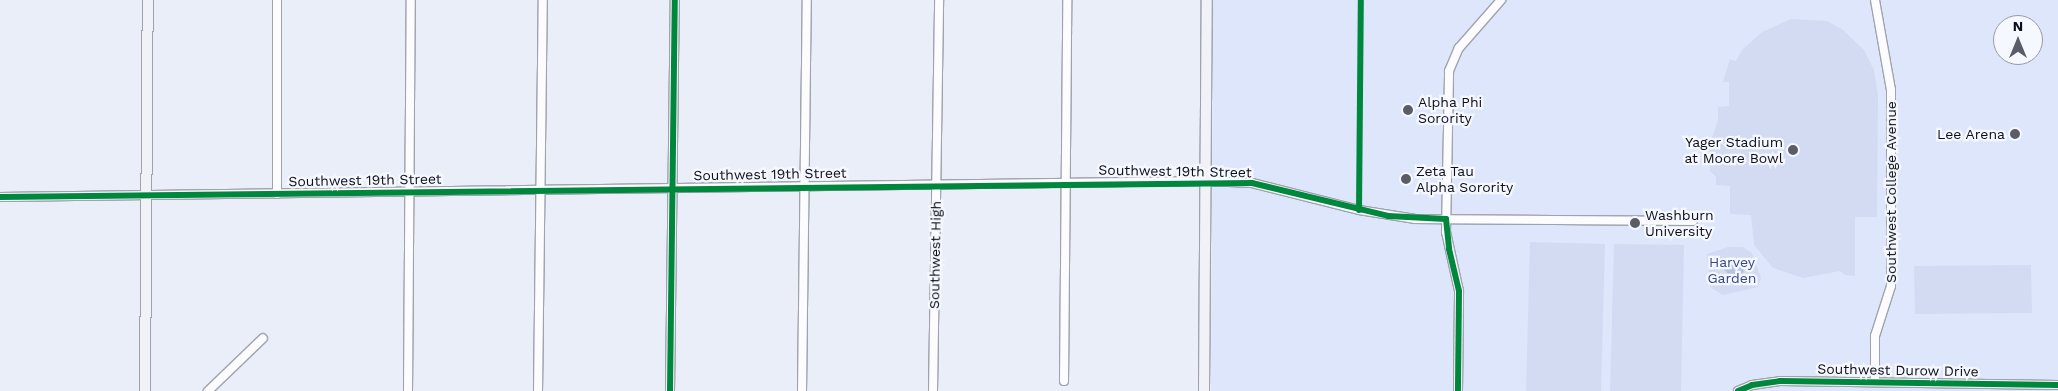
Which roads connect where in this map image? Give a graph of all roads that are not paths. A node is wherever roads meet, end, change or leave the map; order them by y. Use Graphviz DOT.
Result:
graph roads {
  1 [pos="148,0"];
  2 [pos="277,0"];
  3 [pos="411,0"];
  4 [pos="543,0"];
  5 [pos="675,0"];
  6 [pos="807,0"];
  7 [pos="939,0"];
  8 [pos="1067,0"];
  9 [pos="1208,0"];
  10 [pos="1501,0"];
  11 [pos="1875,0"];
  12 [pos="1206,181"];
  13 [pos="1066,182"];
  14 [pos="936,184"];
  15 [pos="806,186"];
  16 [pos="673,188"];
  17 [pos="541,190"];
  18 [pos="410,192"];
  19 [pos="277,194"];
  20 [pos="147,195"];
  21 [pos="0,197"];
  22 [pos="1446,219"];
  23 [pos="1693,221"];
  24 [pos="263,338"];
  25 [pos="1064,381"];
  26 [pos="1875,382"];
  27 [pos="2058,385"];
  28 [pos="145,391"];
  29 [pos="208,391"];
  30 [pos="408,391"];
  31 [pos="538,391"];
  32 [pos="670,391"];
  33 [pos="802,391"];
  34 [pos="933,391"];
  35 [pos="1204,391"];
  36 [pos="1458,391"];
  37 [pos="1738,391"];
  1 -- 20 [label="street"];
  2 -- 19 [label="street"];
  3 -- 18 [label="street"];
  4 -- 17 [label="street"];
  5 -- 16 [label="street"];
  6 -- 15 [label="street"];
  7 -- 14 [label="street, Southwest High"];
  8 -- 13 [label="street"];
  9 -- 12 [label="street"];
  10 -- 22 [label="street"];
  11 -- 26 [label="street, Southwest College Avenue"];
  12 -- 13 [label="street, Southwest 19th Street"];
  12 -- 22 [label="street, Southwest 19th Street"];
  12 -- 35 [label="street"];
  13 -- 14 [label="street, Southwest 19th Street"];
  13 -- 25 [label="street"];
  14 -- 15 [label="street, Southwest 19th Street"];
  14 -- 34 [label="street, Southwest High"];
  15 -- 16 [label="street, Southwest 19th Street"];
  15 -- 33 [label="street"];
  16 -- 17 [label="street, Southwest 19th Street"];
  16 -- 32 [label="street"];
  17 -- 18 [label="street, Southwest 19th Street"];
  17 -- 31 [label="street"];
  18 -- 19 [label="street, Southwest 19th Street"];
  18 -- 30 [label="street"];
  19 -- 20 [label="street, Southwest 19th Street"];
  20 -- 21 [label="street, Southwest 19th Street"];
  20 -- 28 [label="street"];
  22 -- 23 [label="street, Southwest 19th Street"];
  22 -- 36 [label="street"];
  24 -- 29 [label="street"];
  26 -- 27 [label="street, Southwest Durow Drive"];
  26 -- 37 [label="street, Southwest Durow Drive"];
}
